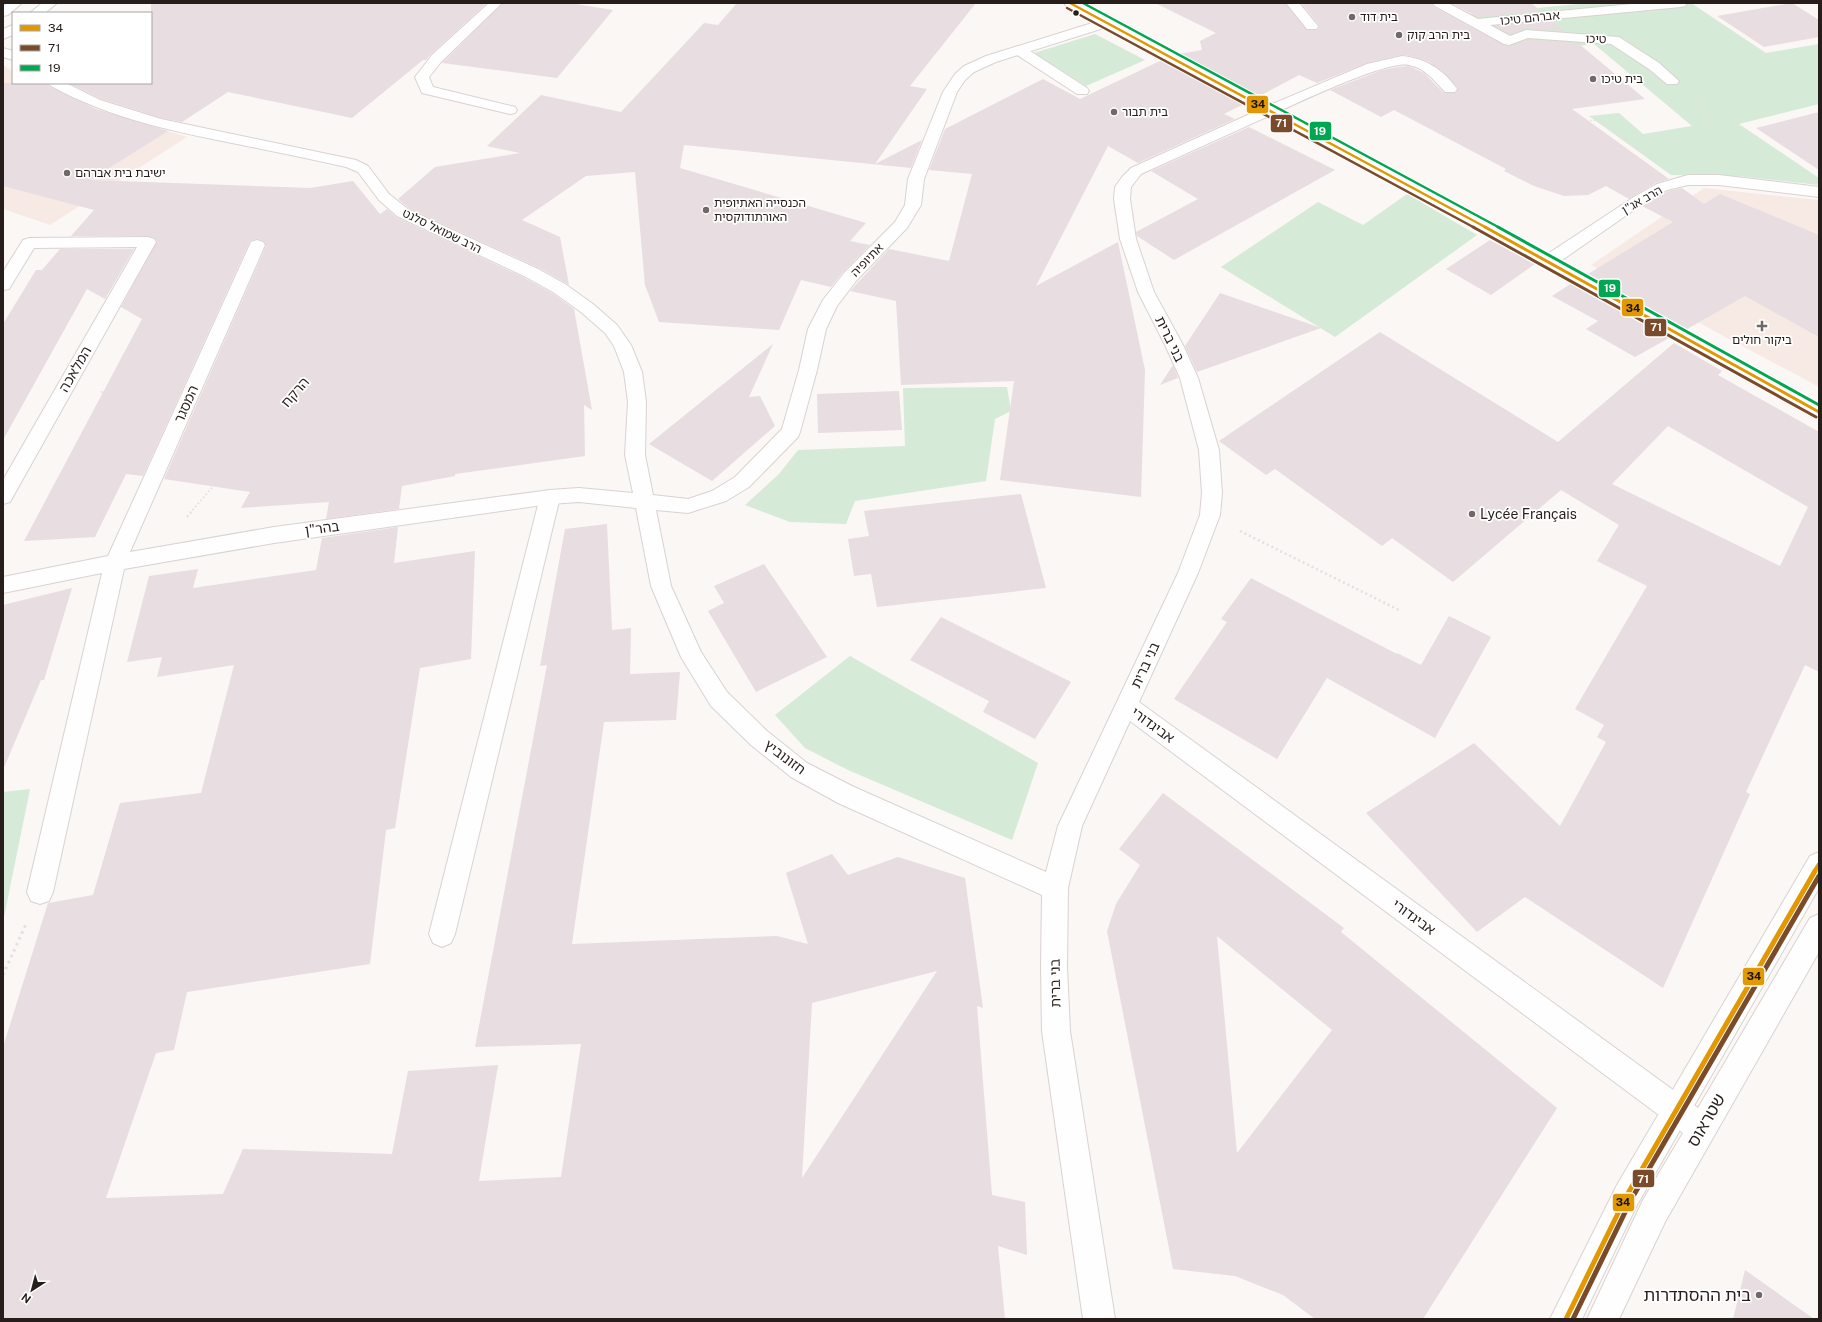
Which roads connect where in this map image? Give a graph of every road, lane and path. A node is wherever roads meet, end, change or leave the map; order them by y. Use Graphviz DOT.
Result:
graph roads {
  1 [pos="16,3"];
  2 [pos="51,3"];
  3 [pos="351,3"];
  4 [pos="496,3"];
  5 [pos="1070,3"];
  6 [pos="1292,3"];
  7 [pos="1439,3"];
  8 [pos="1681,3"];
  9 [pos="343,9"];
  10 [pos="3,12"];
  11 [pos="38,12"];
  12 [pos="1105,23"];
  13 [pos="1475,23"];
  14 [pos="1312,26"];
  15 [pos="12,30"];
  16 [pos="3,35"];
  17 [pos="1509,41"];
  18 [pos="1019,50"];
  19 [pos="1432,69"];
  20 [pos="1672,81"];
  21 [pos="58,84"];
  22 [pos="1450,89"];
  23 [pos="1082,92"];
  24 [pos="510,110"];
  25 [pos="1268,110"];
  26 [pos="1688,155"];
  27 [pos="1655,160"];
  28 [pos="1819,192"];
  29 [pos="437,230"];
  30 [pos="148,242"];
  31 [pos="257,245"];
  32 [pos="1549,261"];
  33 [pos="3,284"];
  34 [pos="192,390"];
  35 [pos="62,393"];
  36 [pos="1819,412"];
  37 [pos="3,497"];
  38 [pos="550,497"];
  39 [pos="644,502"];
  40 [pos="1210,515"];
  41 [pos="154,555"];
  42 [pos="116,563"];
  43 [pos="3,585"];
  44 [pos="1399,610"];
  45 [pos="1126,705"];
  46 [pos="1819,864"];
  47 [pos="1055,888"];
  48 [pos="40,892"];
  49 [pos="1819,927"];
  50 [pos="442,934"];
  51 [pos="3,975"];
  52 [pos="1676,1109"];
  53 [pos="1702,1129"];
  54 [pos="1099,1319"];
  55 [pos="1566,1319"];
  56 [pos="1603,1319"];
  1 -- 10 [label="street"];
  2 -- 11 [label="street"];
  3 -- 9 [label="path"];
  4 -- 24 [label="street"];
  5 -- 12 [label="street"];
  6 -- 14 [label="street"];
  7 -- 13 [label="street, אברהם טיכו"];
  8 -- 13 [label="street, אברהם טיכו"];
  12 -- 18 [label="street, אתיופיה"];
  12 -- 25 [label="street"];
  13 -- 17 [label="street, אברהם טיכו"];
  15 -- 16 [label="street"];
  17 -- 20 [label="street, טיכו"];
  18 -- 23 [label="street"];
  18 -- 39 [label="street, אתיופיה"];
  19 -- 22 [label="street"];
  19 -- 25 [label="street, בני ברית"];
  19 -- 27 [label="path"];
  20 -- 26 [label="path"];
  21 -- 29 [label="street, הרב שמואל סלנט"];
  25 -- 32 [label="street"];
  25 -- 40 [label="street, בני ברית"];
  28 -- 32 [label="street, הרב אג\"ן"];
  29 -- 39 [label="street, הרב שמואל סלנט"];
  29 -- 41 [label="path, הרקח"];
  30 -- 31 [label="path"];
  30 -- 33 [label="street"];
  30 -- 35 [label="street, המלאכה"];
  31 -- 34 [label="street, המסגר"];
  32 -- 36 [label="street"];
  34 -- 35 [label="path"];
  34 -- 42 [label="street, המסגר"];
  35 -- 37 [label="street, המלאכה"];
  38 -- 39 [label="street, בהר\"ן"];
  38 -- 41 [label="street, בהר\"ן"];
  38 -- 50 [label="street"];
  39 -- 47 [label="street, חזונוביץ"];
  40 -- 44 [label="path"];
  40 -- 45 [label="street, בני ברית"];
  41 -- 42 [label="street, בהר\"ן"];
  42 -- 43 [label="street, בהר\"ן"];
  42 -- 48 [label="street, המסגר"];
  45 -- 47 [label="street, בני ברית"];
  45 -- 52 [label="street, אביגדורי"];
  46 -- 52 [label="street"];
  47 -- 54 [label="street, בני ברית"];
  48 -- 51 [label="path"];
  49 -- 53 [label="street, שטראוס"];
  52 -- 53 [label="street, אביגדורי"];
  52 -- 55 [label="street"];
  53 -- 56 [label="street, שטראוס"];
}
